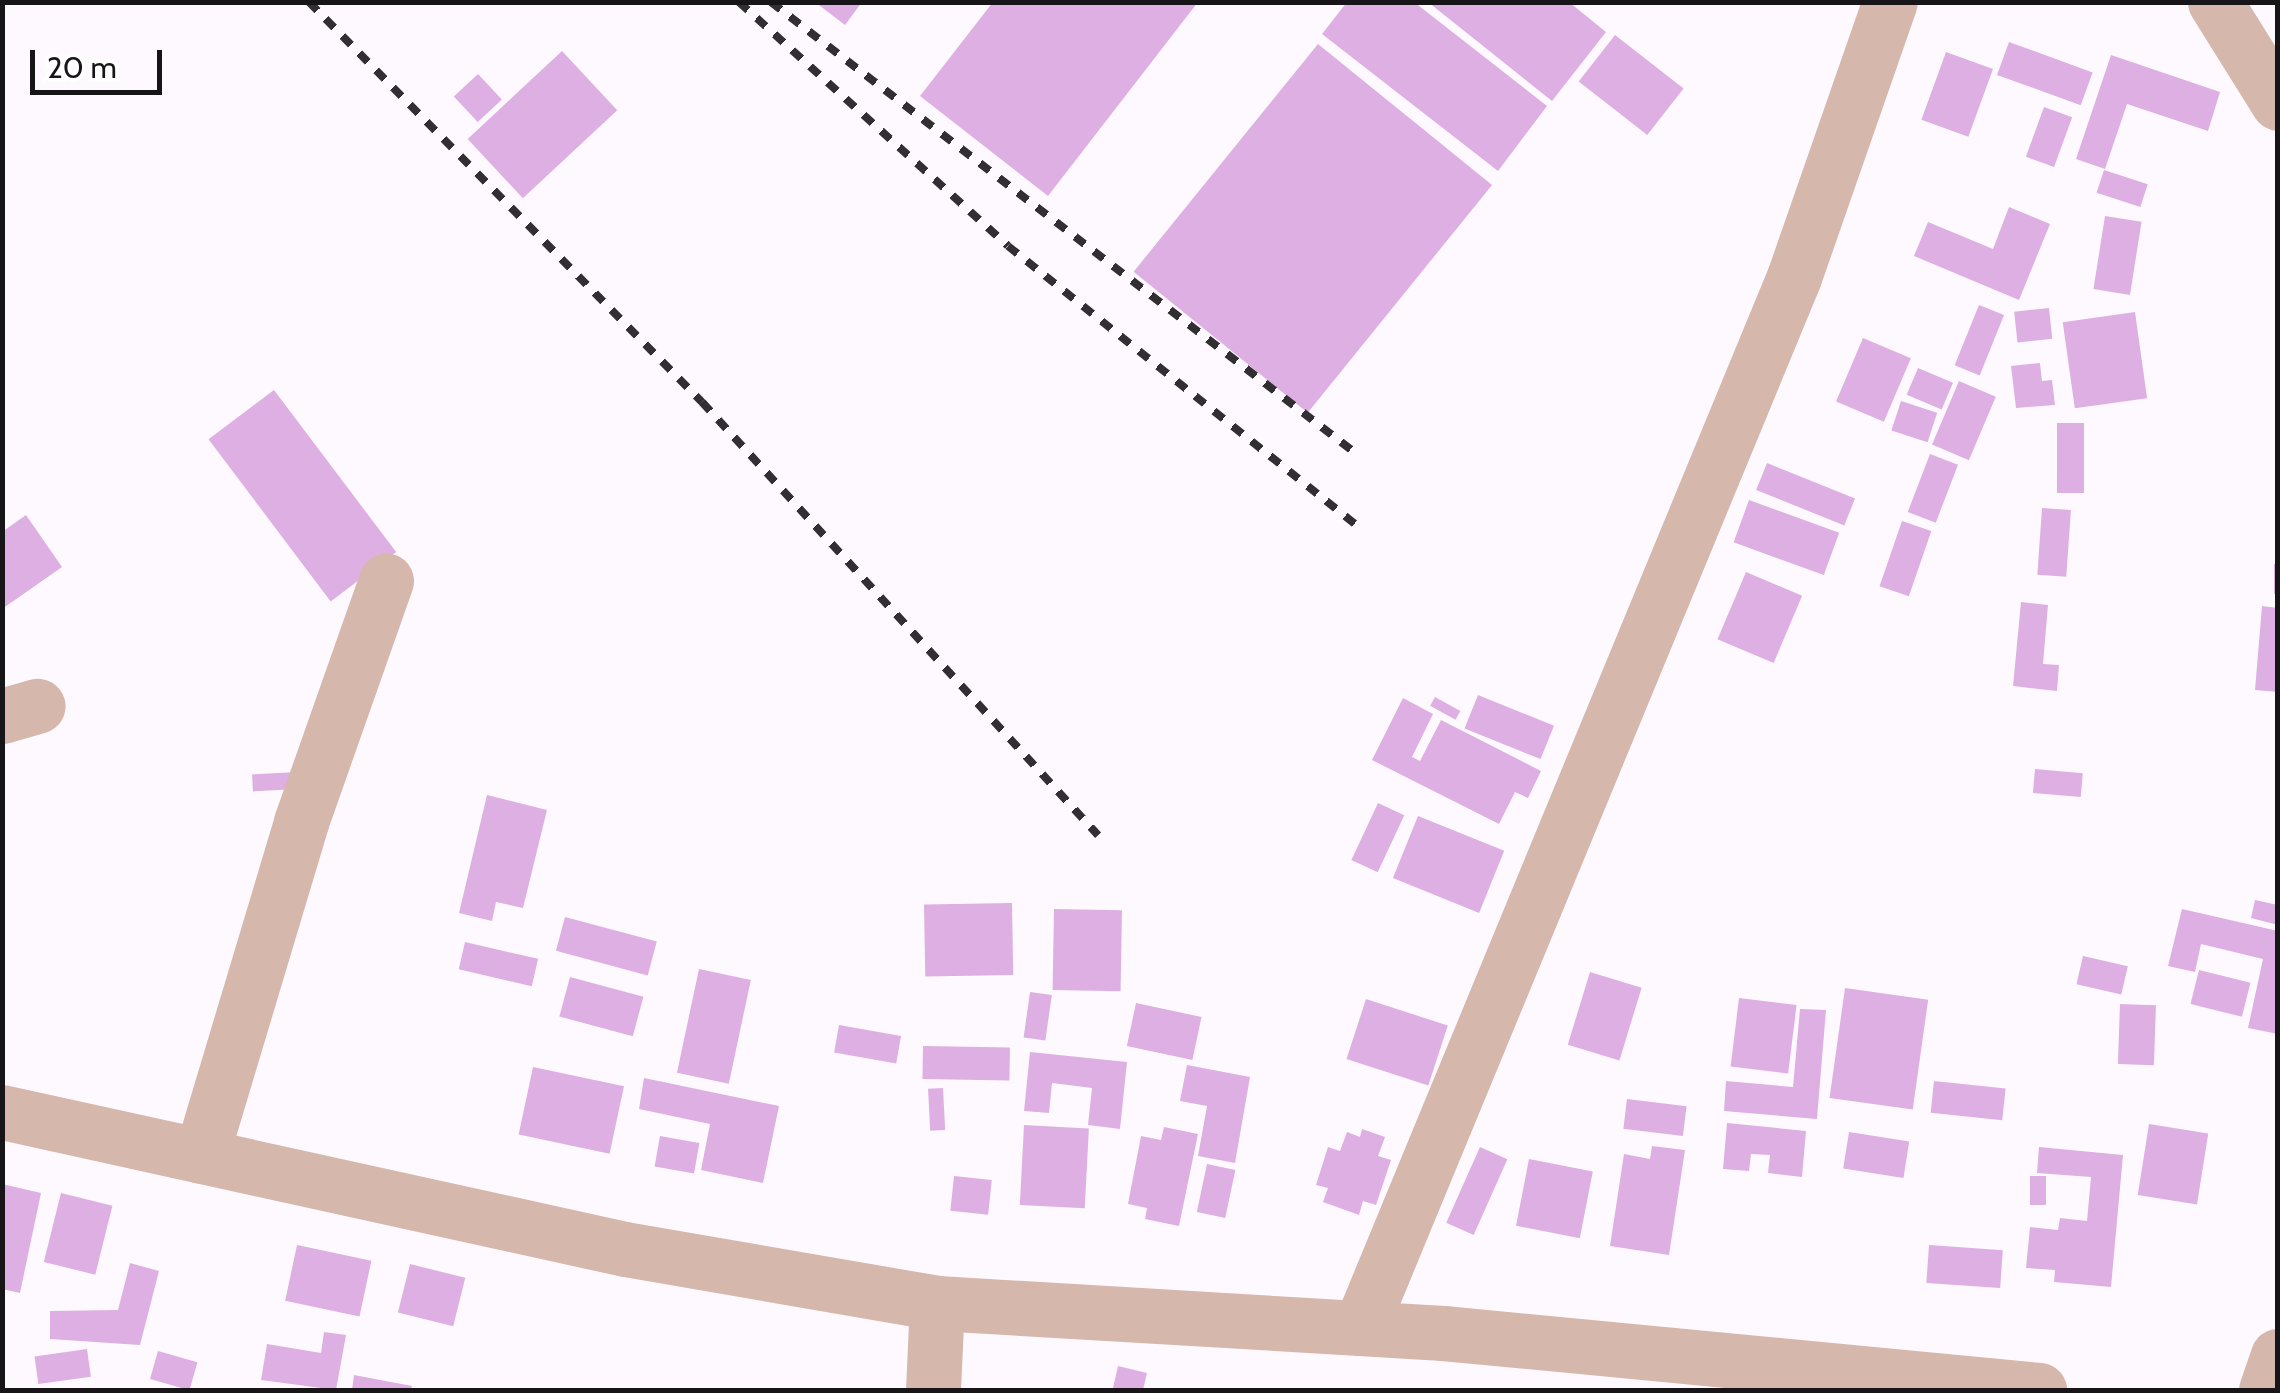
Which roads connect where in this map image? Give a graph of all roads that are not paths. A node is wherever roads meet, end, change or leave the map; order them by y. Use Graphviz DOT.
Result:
graph roads {
  1 [pos="1890,2"];
  2 [pos="2215,2"];
  3 [pos="2278,103"];
  4 [pos="386,580"];
  5 [pos="2,1112"];
  6 [pos="201,1156"];
  7 [pos="937,1303"];
  8 [pos="1360,1328"];
  9 [pos="2278,1356"];
  10 [pos="934,1390"];
  11 [pos="2039,1390"];
  12 [pos="2266,1390"];
  1 -- 8 [label="street"];
  2 -- 3 [label="street"];
  4 -- 6 [label="street"];
  5 -- 6 [label="street"];
  6 -- 7 [label="street"];
  7 -- 8 [label="street"];
  7 -- 10 [label="street"];
  8 -- 11 [label="street"];
  9 -- 12 [label="street"];
}
